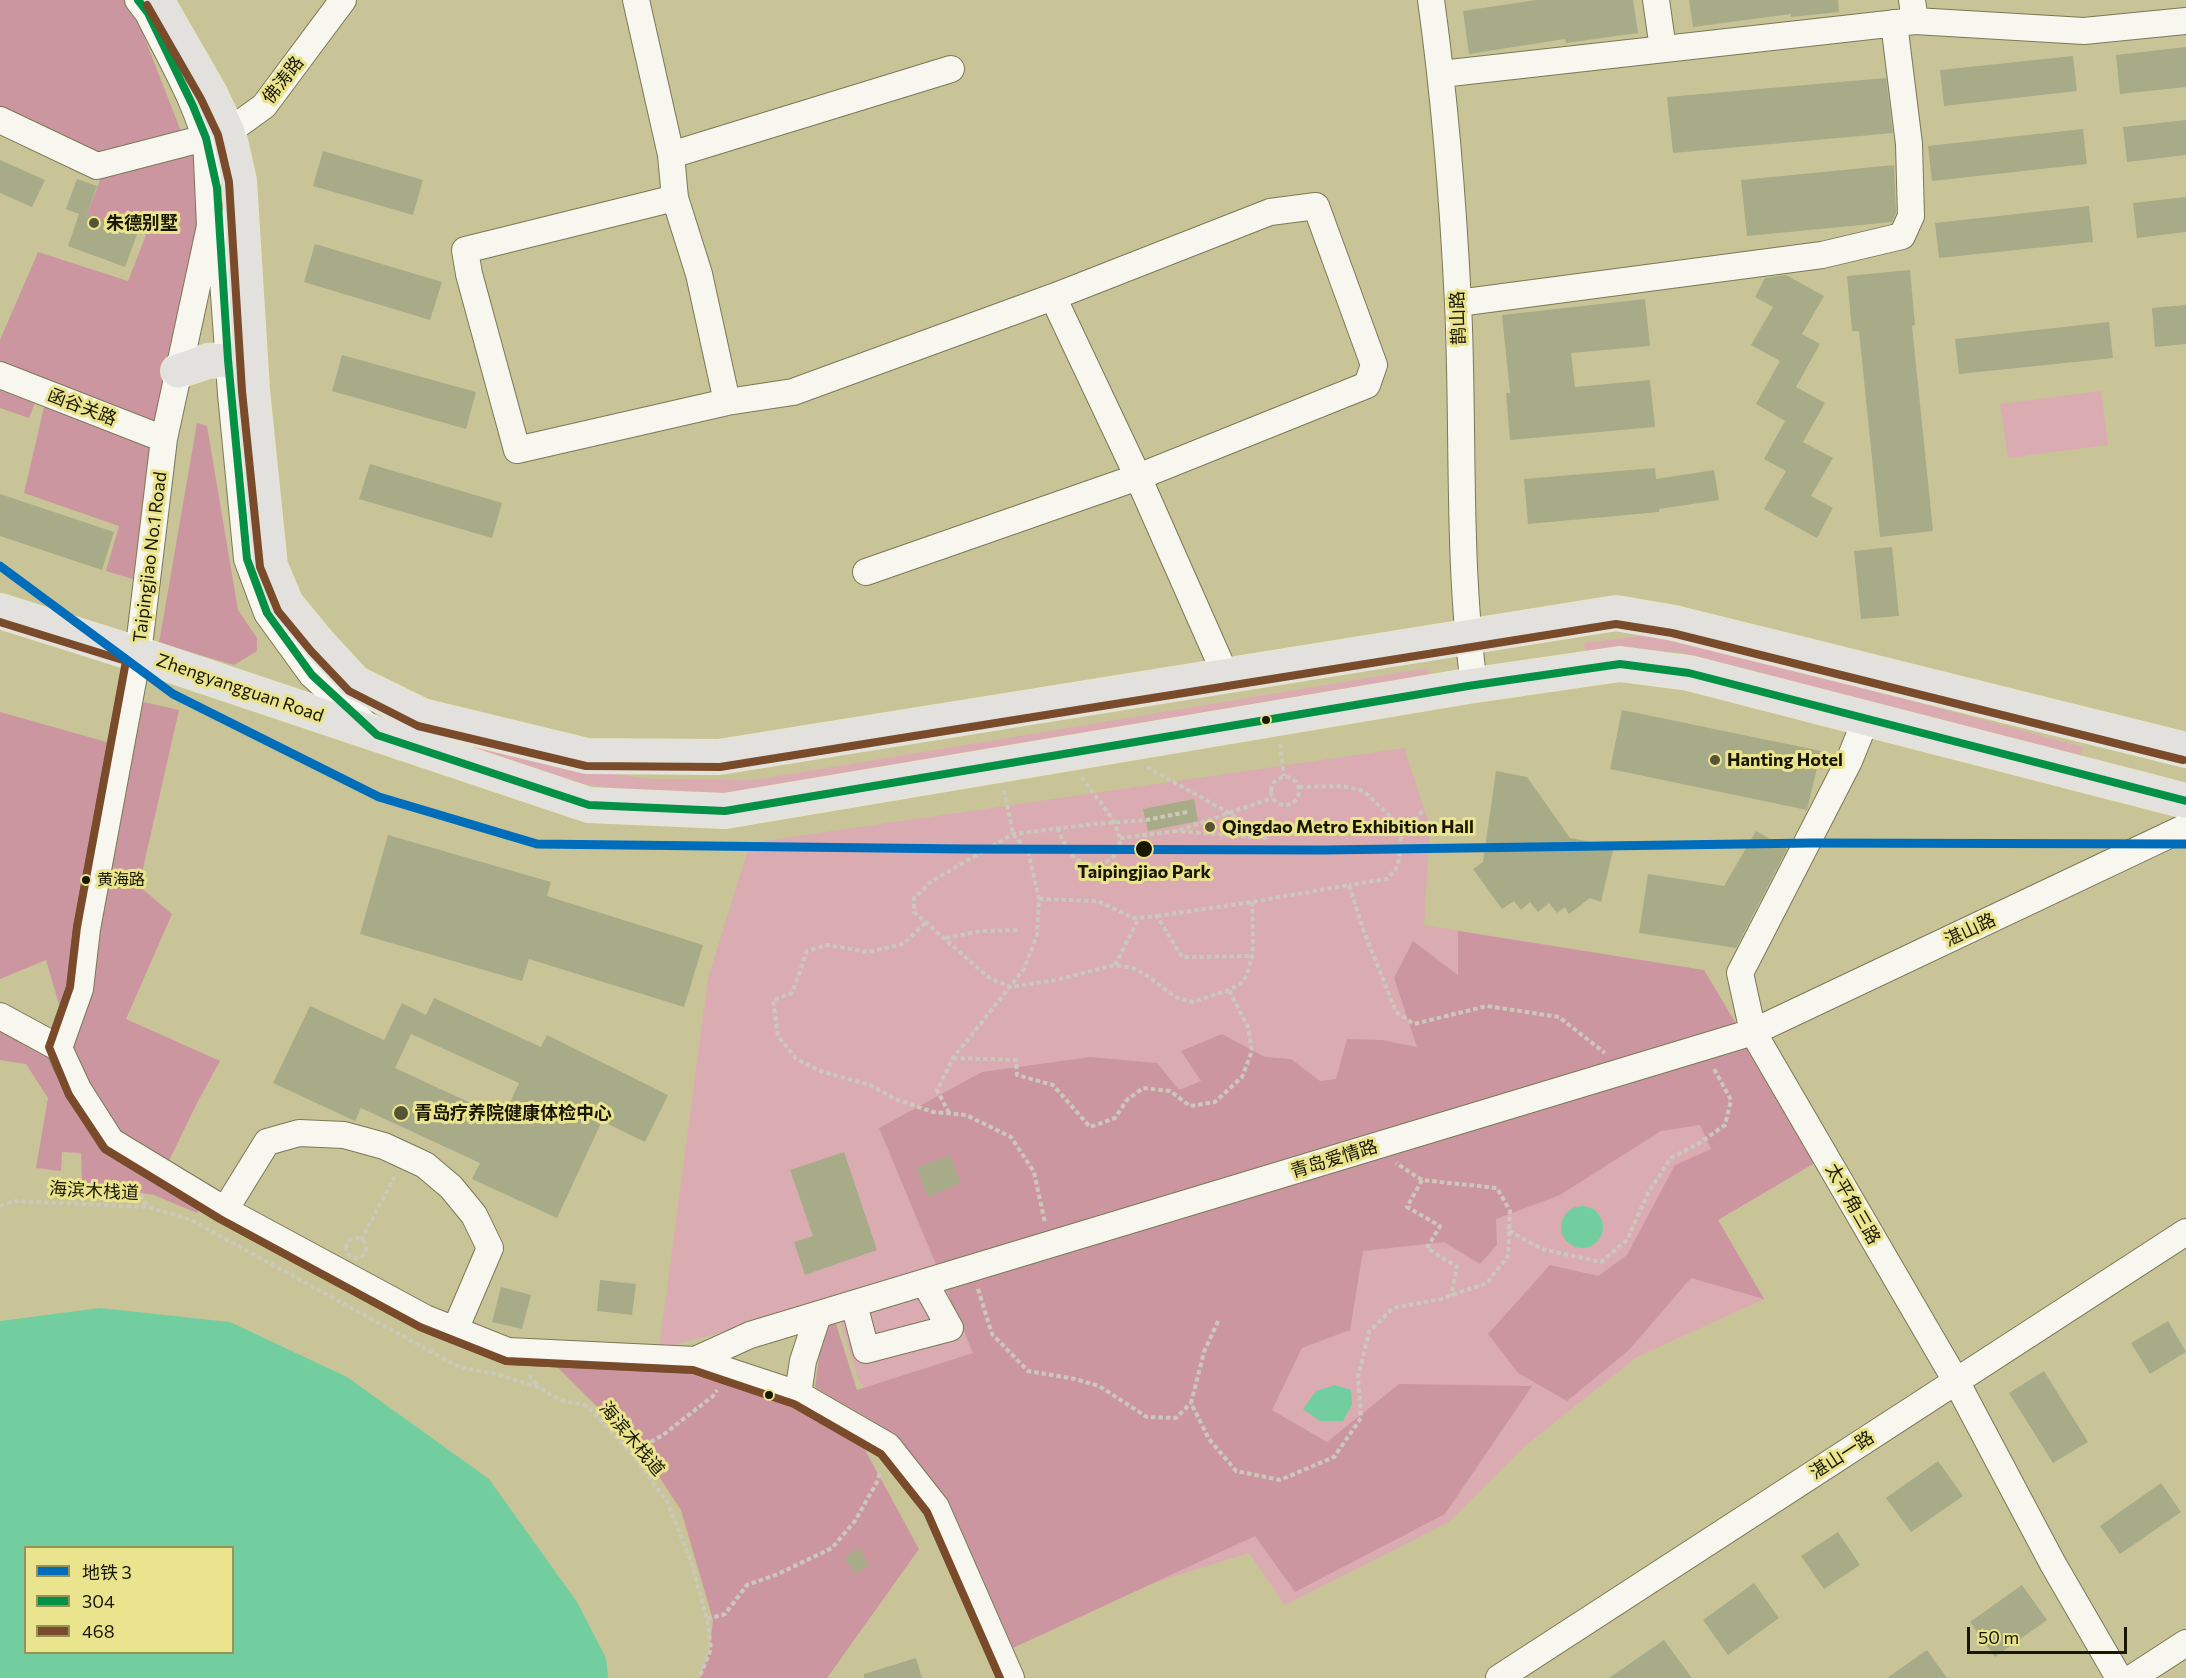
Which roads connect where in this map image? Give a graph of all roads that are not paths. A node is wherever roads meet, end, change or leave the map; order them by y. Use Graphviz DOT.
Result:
graph roads {
  1 [pos="138,0"];
  2 [pos="156,0"];
  3 [pos="343,0"];
  4 [pos="636,0"];
  5 [pos="1431,0"];
  6 [pos="1656,0"];
  7 [pos="1907,15"];
  8 [pos="2186,21"];
  9 [pos="1663,49"];
  10 [pos="951,69"];
  11 [pos="1442,74"];
  12 [pos="0,120"];
  13 [pos="217,135"];
  14 [pos="671,155"];
  15 [pos="675,198"];
  16 [pos="1053,297"];
  17 [pos="1458,303"];
  18 [pos="239,359"];
  19 [pos="178,371"];
  20 [pos="0,375"];
  21 [pos="727,402"];
  22 [pos="164,439"];
  23 [pos="1138,477"];
  24 [pos="866,572"];
  25 [pos="0,611"];
  26 [pos="1468,637"];
  27 [pos="138,654"];
  28 [pos="1226,676"];
  29 [pos="1474,685"];
  30 [pos="1866,719"];
  31 [pos="377,735"];
  32 [pos="2186,750"];
  33 [pos="2186,801"];
  34 [pos="2186,827"];
  35 [pos="0,1016"];
  36 [pos="1754,1032"];
  37 [pos="59,1048"];
  38 [pos="225,1210"];
  39 [pos="2186,1232"];
  40 [pos="920,1284"];
  41 [pos="854,1304"];
  42 [pos="818,1315"];
  43 [pos="455,1330"];
  44 [pos="695,1360"];
  45 [pos="1956,1381"];
  46 [pos="798,1394"];
  47 [pos="2186,1644"];
  48 [pos="1514,1674"];
  49 [pos="1011,1678"];
  50 [pos="2119,1678"];
  51 [pos="2132,1678"];
  1 -- 13 [label="street, Taipingjiao No.1 Road"];
  2 -- 13 [label="main road"];
  3 -- 13 [label="street, 佛涛路"];
  4 -- 14 [label="street"];
  5 -- 11 [label="street, 鹊山路"];
  6 -- 9 [label="street"];
  7 -- 8 [label="street"];
  7 -- 9 [label="street"];
  7 -- 17 [label="street"];
  9 -- 11 [label="street"];
  10 -- 14 [label="street"];
  11 -- 17 [label="street, 鹊山路"];
  12 -- 13 [label="street"];
  13 -- 18 [label="main road"];
  13 -- 19 [label="street, Taipingjiao No.1 Road"];
  14 -- 15 [label="street"];
  15 -- 21 [label="street"];
  15 -- 21 [label="street"];
  16 -- 21 [label="street"];
  16 -- 23 [label="street"];
  16 -- 23 [label="street"];
  17 -- 26 [label="street, 鹊山路"];
  18 -- 19 [label="main road"];
  18 -- 28 [label="main road"];
  18 -- 31 [label="street"];
  19 -- 22 [label="street, Taipingjiao No.1 Road"];
  20 -- 22 [label="street, 函谷关路"];
  22 -- 27 [label="street, Taipingjiao No.1 Road"];
  23 -- 24 [label="street"];
  23 -- 28 [label="street"];
  25 -- 27 [label="main road, Zhengyangguan Road"];
  26 -- 28 [label="main road"];
  26 -- 29 [label="street, 鹊山路"];
  26 -- 32 [label="main road"];
  27 -- 31 [label="main road, Zhengyangguan Road"];
  27 -- 37 [label="street, Taipingjiao No.1 Road"];
  29 -- 30 [label="main road, Zhengyangguan Road"];
  29 -- 31 [label="main road, Zhengyangguan Road"];
  30 -- 33 [label="main road, Zhengyangguan Road"];
  30 -- 36 [label="street, 太平角三路"];
  34 -- 36 [label="street, 湛山路"];
  35 -- 37 [label="street"];
  36 -- 40 [label="street, 青岛爱情路"];
  36 -- 45 [label="street, 太平角三路"];
  37 -- 38 [label="street"];
  38 -- 43 [label="street"];
  38 -- 43 [label="street"];
  39 -- 45 [label="street, 湛山一路"];
  40 -- 41 [label="street, 青岛爱情路"];
  40 -- 41 [label="street"];
  41 -- 42 [label="street, 青岛爱情路"];
  42 -- 44 [label="street, 青岛爱情路"];
  42 -- 46 [label="street"];
  43 -- 44 [label="street"];
  44 -- 46 [label="street"];
  45 -- 48 [label="street, 湛山一路"];
  45 -- 50 [label="street, 太平角三路"];
  46 -- 49 [label="street"];
  47 -- 51 [label="street"];
}
